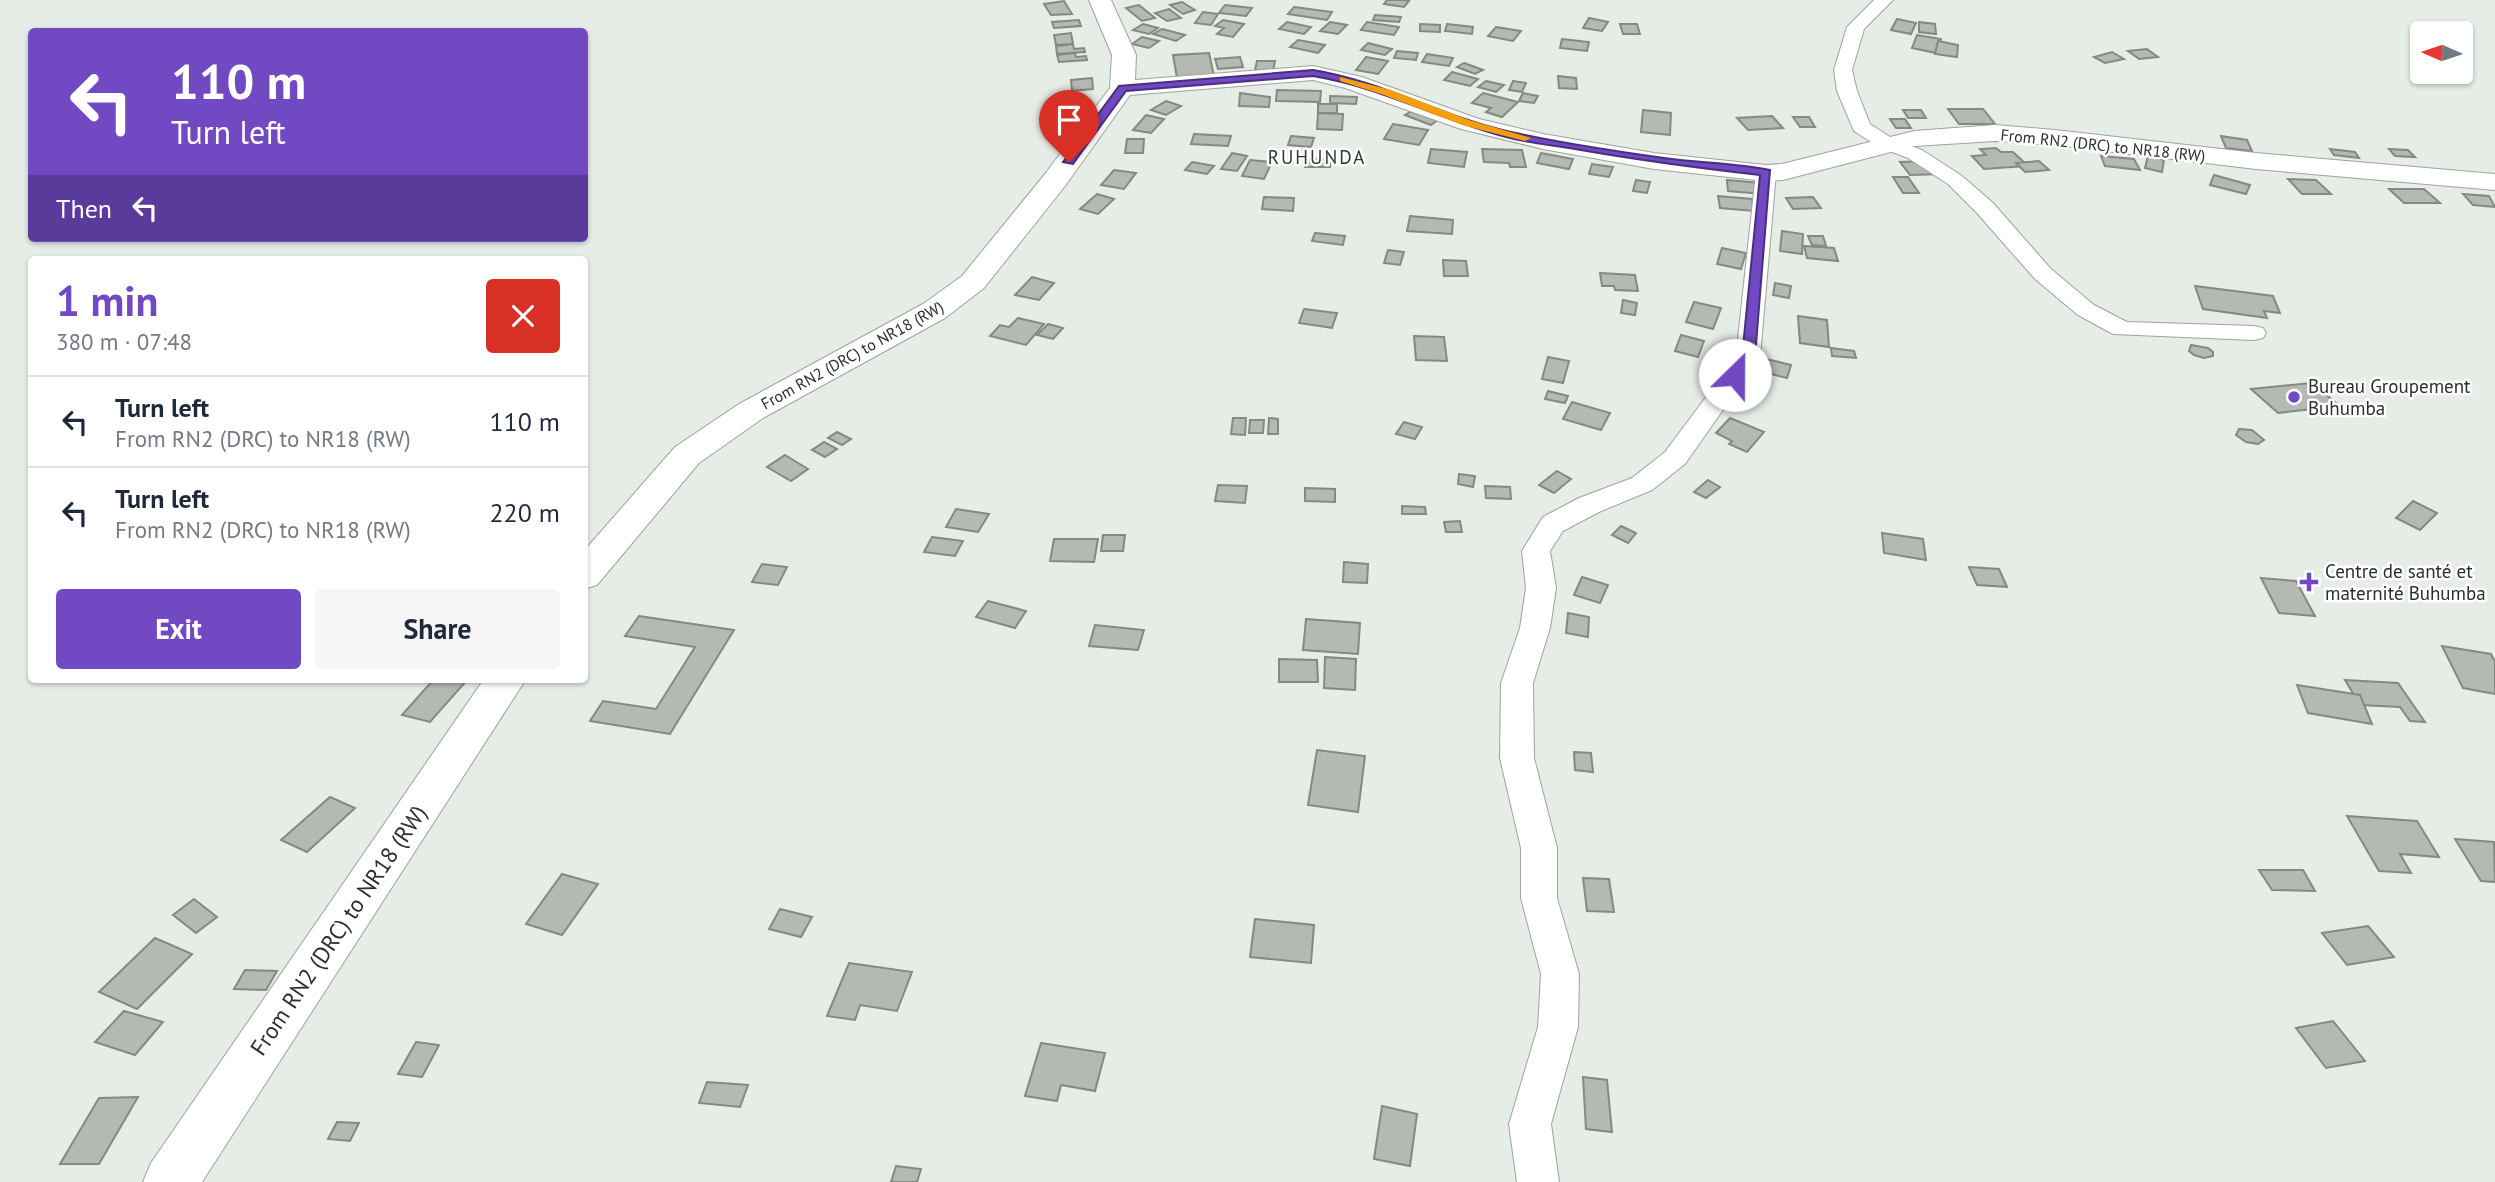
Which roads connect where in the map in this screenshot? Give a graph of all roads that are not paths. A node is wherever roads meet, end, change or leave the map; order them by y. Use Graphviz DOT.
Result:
graph roads {
  1 [pos="1100,0"];
  2 [pos="1884,0"];
  3 [pos="1122,88"];
  4 [pos="1886,143"];
  5 [pos="1766,173"];
  6 [pos="2495,182"];
  7 [pos="2254,333"];
  8 [pos="588,571"];
  9 [pos="503,683"];
  10 [pos="170,1182"];
  11 [pos="1538,1182"];
  1 -- 3 [label="main road"];
  2 -- 4 [label="street"];
  3 -- 5 [label="main road, From RN2 (DRC) to NR18 (RW)"];
  3 -- 8 [label="main road, From RN2 (DRC) to NR18 (RW)"];
  4 -- 5 [label="main road, From RN2 (DRC) to NR18 (RW)"];
  4 -- 6 [label="main road, From RN2 (DRC) to NR18 (RW)"];
  4 -- 7 [label="street"];
  5 -- 11 [label="street"];
  9 -- 10 [label="main road, From RN2 (DRC) to NR18 (RW)"];
}
